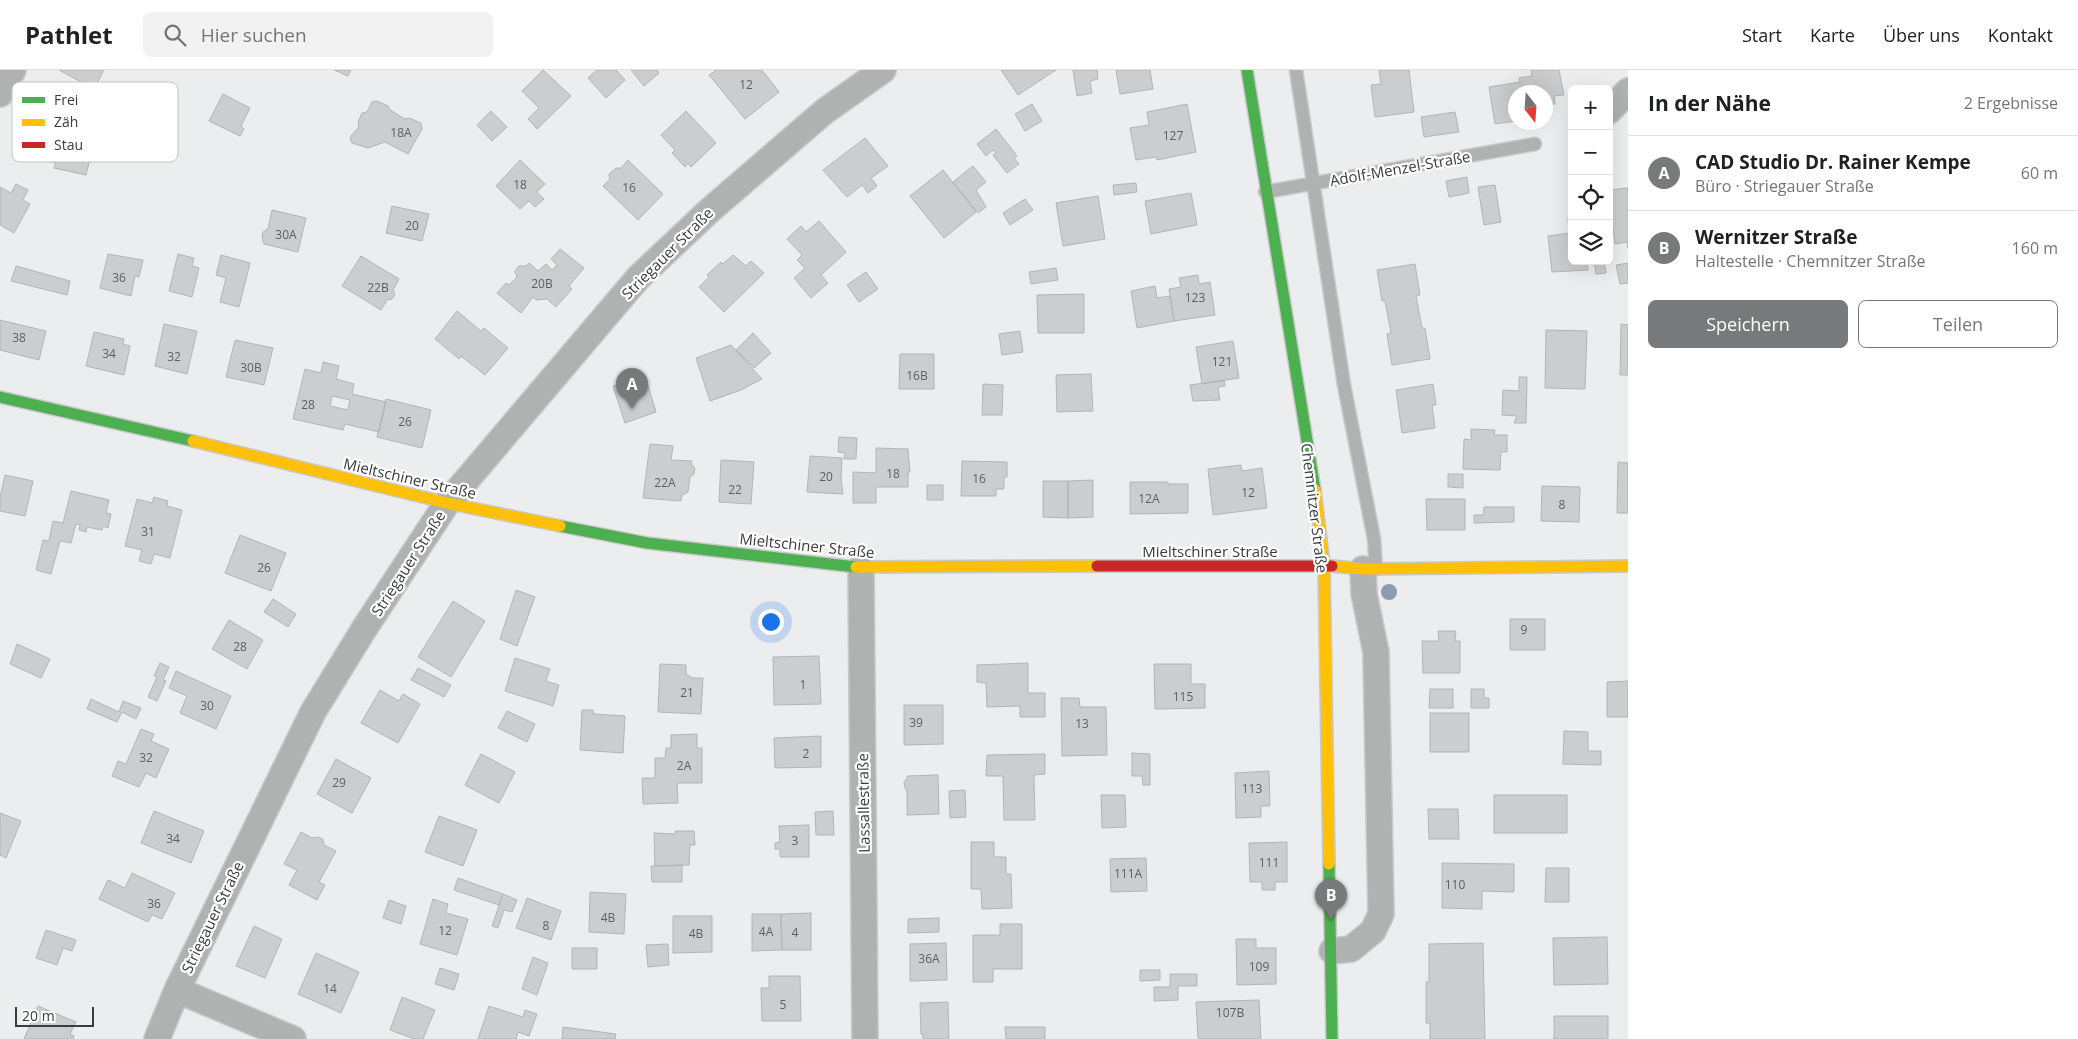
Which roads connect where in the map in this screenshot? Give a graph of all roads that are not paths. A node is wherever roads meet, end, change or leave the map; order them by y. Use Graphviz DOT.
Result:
graph roads {
  1 [pos="13,70"];
  2 [pos="883,70"];
  3 [pos="1247,70"];
  4 [pos="1296,70"];
  5 [pos="1628,91"];
  6 [pos="0,94"];
  7 [pos="1613,107"];
  8 [pos="1535,144"];
  9 [pos="1313,183"];
  10 [pos="1265,192"];
  11 [pos="0,398"];
  12 [pos="447,503"];
  13 [pos="1324,565"];
  14 [pos="1628,566"];
  15 [pos="861,568"];
  16 [pos="1369,569"];
  17 [pos="1332,951"];
  18 [pos="177,990"];
  19 [pos="157,1039"];
  20 [pos="292,1039"];
  21 [pos="865,1039"];
  22 [pos="1332,1039"];
  1 -- 6 [label="street"];
  2 -- 12 [label="street, Striegauer Straße"];
  3 -- 10 [label="street, Chemnitzer Straße"];
  4 -- 9 [label="lane"];
  5 -- 7 [label="street"];
  8 -- 9 [label="lane, Adolf-Menzel-Straße"];
  9 -- 10 [label="lane, Adolf-Menzel-Straße"];
  9 -- 16 [label="lane"];
  10 -- 13 [label="street, Chemnitzer Straße"];
  11 -- 12 [label="street, Mieltschiner Straße"];
  12 -- 15 [label="street, Mieltschiner Straße"];
  12 -- 18 [label="street, Striegauer Straße"];
  13 -- 15 [label="street, Mieltschiner Straße"];
  13 -- 16 [label="street, Mieltschiner Straße"];
  13 -- 17 [label="street, Chemnitzer Straße"];
  14 -- 16 [label="street, Mieltschiner Straße"];
  15 -- 21 [label="street, Lassallestraße"];
  16 -- 17 [label="street"];
  17 -- 22 [label="street, Chemnitzer Straße"];
  18 -- 19 [label="street, Striegauer Straße"];
  18 -- 20 [label="street"];
}
